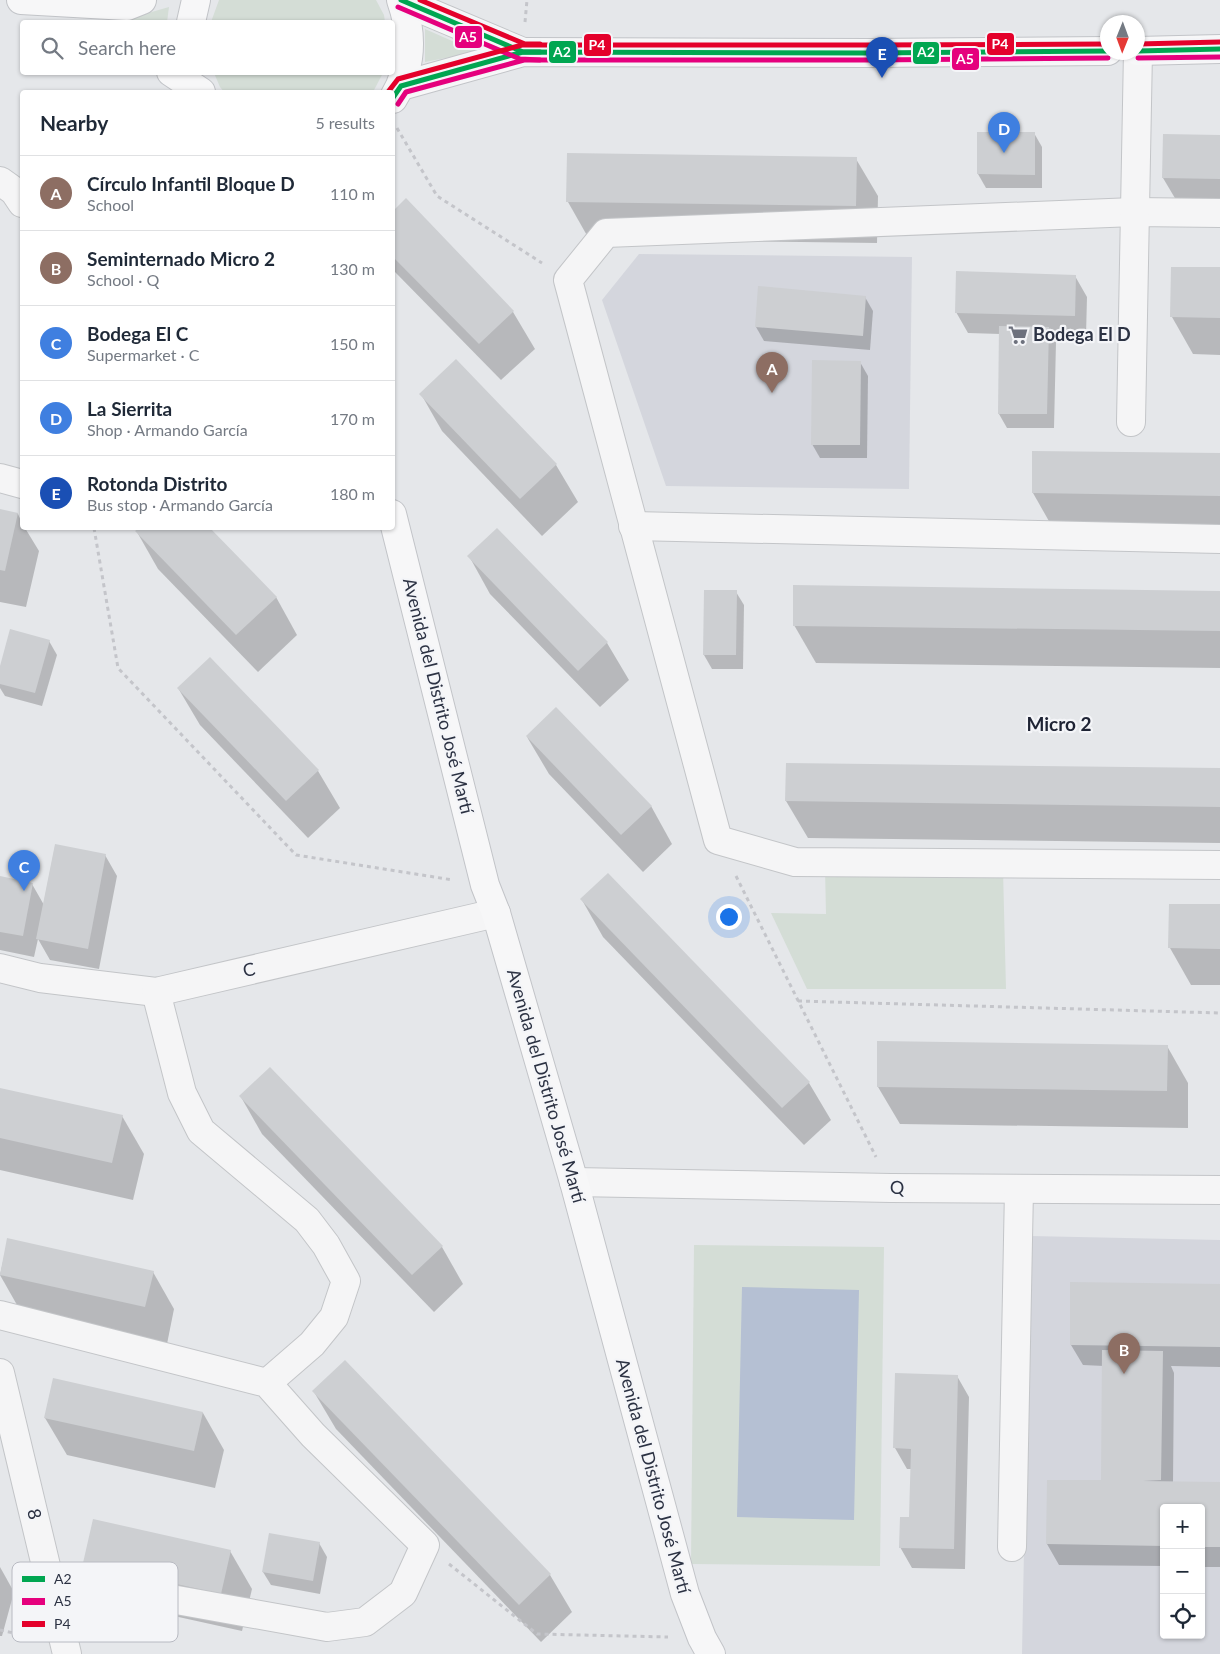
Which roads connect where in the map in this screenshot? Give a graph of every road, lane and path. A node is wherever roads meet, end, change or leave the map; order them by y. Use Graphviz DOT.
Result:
graph roads {
  1 [pos="21,0"];
  2 [pos="142,0"];
  3 [pos="196,0"];
  4 [pos="402,0"];
  5 [pos="73,20"];
  6 [pos="191,20"];
  7 [pos="1220,49"];
  8 [pos="1100,51"];
  9 [pos="1145,51"];
  10 [pos="523,52"];
  11 [pos="1138,60"];
  12 [pos="177,75"];
  13 [pos="198,86"];
  14 [pos="397,93"];
  15 [pos="395,125"];
  16 [pos="0,181"];
  17 [pos="20,200"];
  18 [pos="1134,212"];
  19 [pos="1220,213"];
  20 [pos="568,280"];
  21 [pos="1131,422"];
  22 [pos="0,478"];
  23 [pos="20,483"];
  24 [pos="395,526"];
  25 [pos="634,526"];
  26 [pos="94,530"];
  27 [pos="1220,539"];
  28 [pos="718,840"];
  29 [pos="1220,865"];
  30 [pos="485,885"];
  31 [pos="496,913"];
  32 [pos="0,968"];
  33 [pos="156,992"];
  34 [pos="798,1001"];
  35 [pos="1220,1012"];
  36 [pos="574,1182"];
  37 [pos="891,1188"];
  38 [pos="1019,1188"];
  39 [pos="1220,1190"];
  40 [pos="0,1315"];
  41 [pos="0,1373"];
  42 [pos="267,1383"];
  43 [pos="425,1545"];
  44 [pos="1012,1547"];
  45 [pos="46,1562"];
  46 [pos="178,1600"];
  47 [pos="706,1646"];
  1 -- 2 [label="main road"];
  1 -- 5 [label="main road"];
  3 -- 6 [label="main road"];
  4 -- 10 [label="main road"];
  4 -- 14 [label="main road"];
  7 -- 9 [label="main road"];
  8 -- 10 [label="main road"];
  10 -- 14 [label="main road"];
  11 -- 18 [label="street"];
  12 -- 13 [label="main road"];
  15 -- 20 [label="path"];
  16 -- 17 [label="street"];
  18 -- 19 [label="street"];
  18 -- 20 [label="street"];
  18 -- 21 [label="street"];
  20 -- 25 [label="street"];
  22 -- 23 [label="street"];
  24 -- 30 [label="main road, Avenida del Distrito José Martí"];
  25 -- 27 [label="street"];
  25 -- 28 [label="street"];
  26 -- 30 [label="path"];
  28 -- 29 [label="street"];
  28 -- 34 [label="path"];
  30 -- 31 [label="main road, Avenida del Distrito José Martí"];
  31 -- 33 [label="street, C"];
  31 -- 36 [label="main road, Avenida del Distrito José Martí"];
  32 -- 33 [label="street, C"];
  33 -- 42 [label="street"];
  34 -- 35 [label="path"];
  34 -- 37 [label="path"];
  36 -- 37 [label="street, Q"];
  36 -- 47 [label="main road, Avenida del Distrito José Martí"];
  37 -- 38 [label="street, Q"];
  38 -- 39 [label="street, Q"];
  38 -- 44 [label="street"];
  40 -- 42 [label="street"];
  41 -- 45 [label="street, 8"];
  42 -- 43 [label="street"];
  43 -- 46 [label="street"];
  43 -- 47 [label="path"];
}
